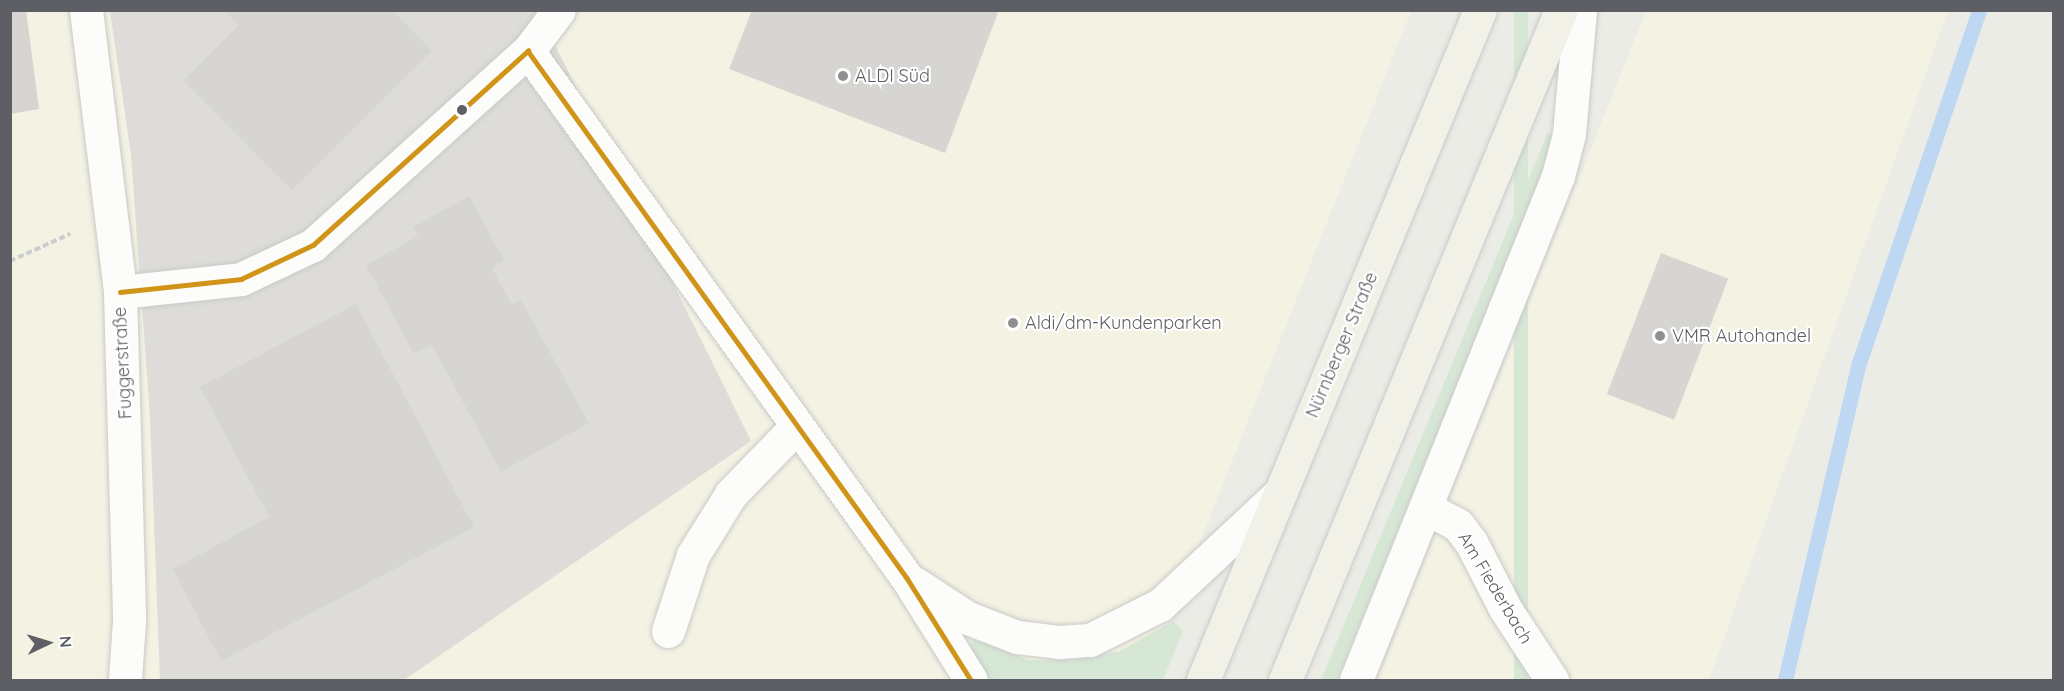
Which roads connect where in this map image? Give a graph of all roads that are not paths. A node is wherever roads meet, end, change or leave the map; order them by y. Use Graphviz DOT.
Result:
graph roads {
  1 [pos="86,10"];
  2 [pos="559,10"];
  3 [pos="1480,10"];
  4 [pos="1561,10"];
  5 [pos="1580,10"];
  6 [pos="528,51"];
  7 [pos="120,292"];
  8 [pos="797,426"];
  9 [pos="1280,494"];
  10 [pos="1426,508"];
  11 [pos="907,578"];
  12 [pos="668,631"];
  13 [pos="125,681"];
  14 [pos="970,681"];
  15 [pos="1203,681"];
  16 [pos="1285,681"];
  17 [pos="1356,681"];
  18 [pos="1552,681"];
  1 -- 7 [label="street, Fuggerstraße"];
  2 -- 6 [label="street"];
  3 -- 9 [label="main road, Nürnberger Straße"];
  4 -- 16 [label="main road"];
  5 -- 10 [label="street"];
  6 -- 7 [label="street"];
  6 -- 8 [label="street"];
  7 -- 13 [label="street, Fuggerstraße"];
  8 -- 11 [label="street"];
  8 -- 12 [label="street"];
  9 -- 11 [label="street"];
  9 -- 15 [label="main road, Nürnberger Straße"];
  10 -- 17 [label="street"];
  10 -- 18 [label="street, Am Fiederbach"];
  11 -- 14 [label="street"];
}
